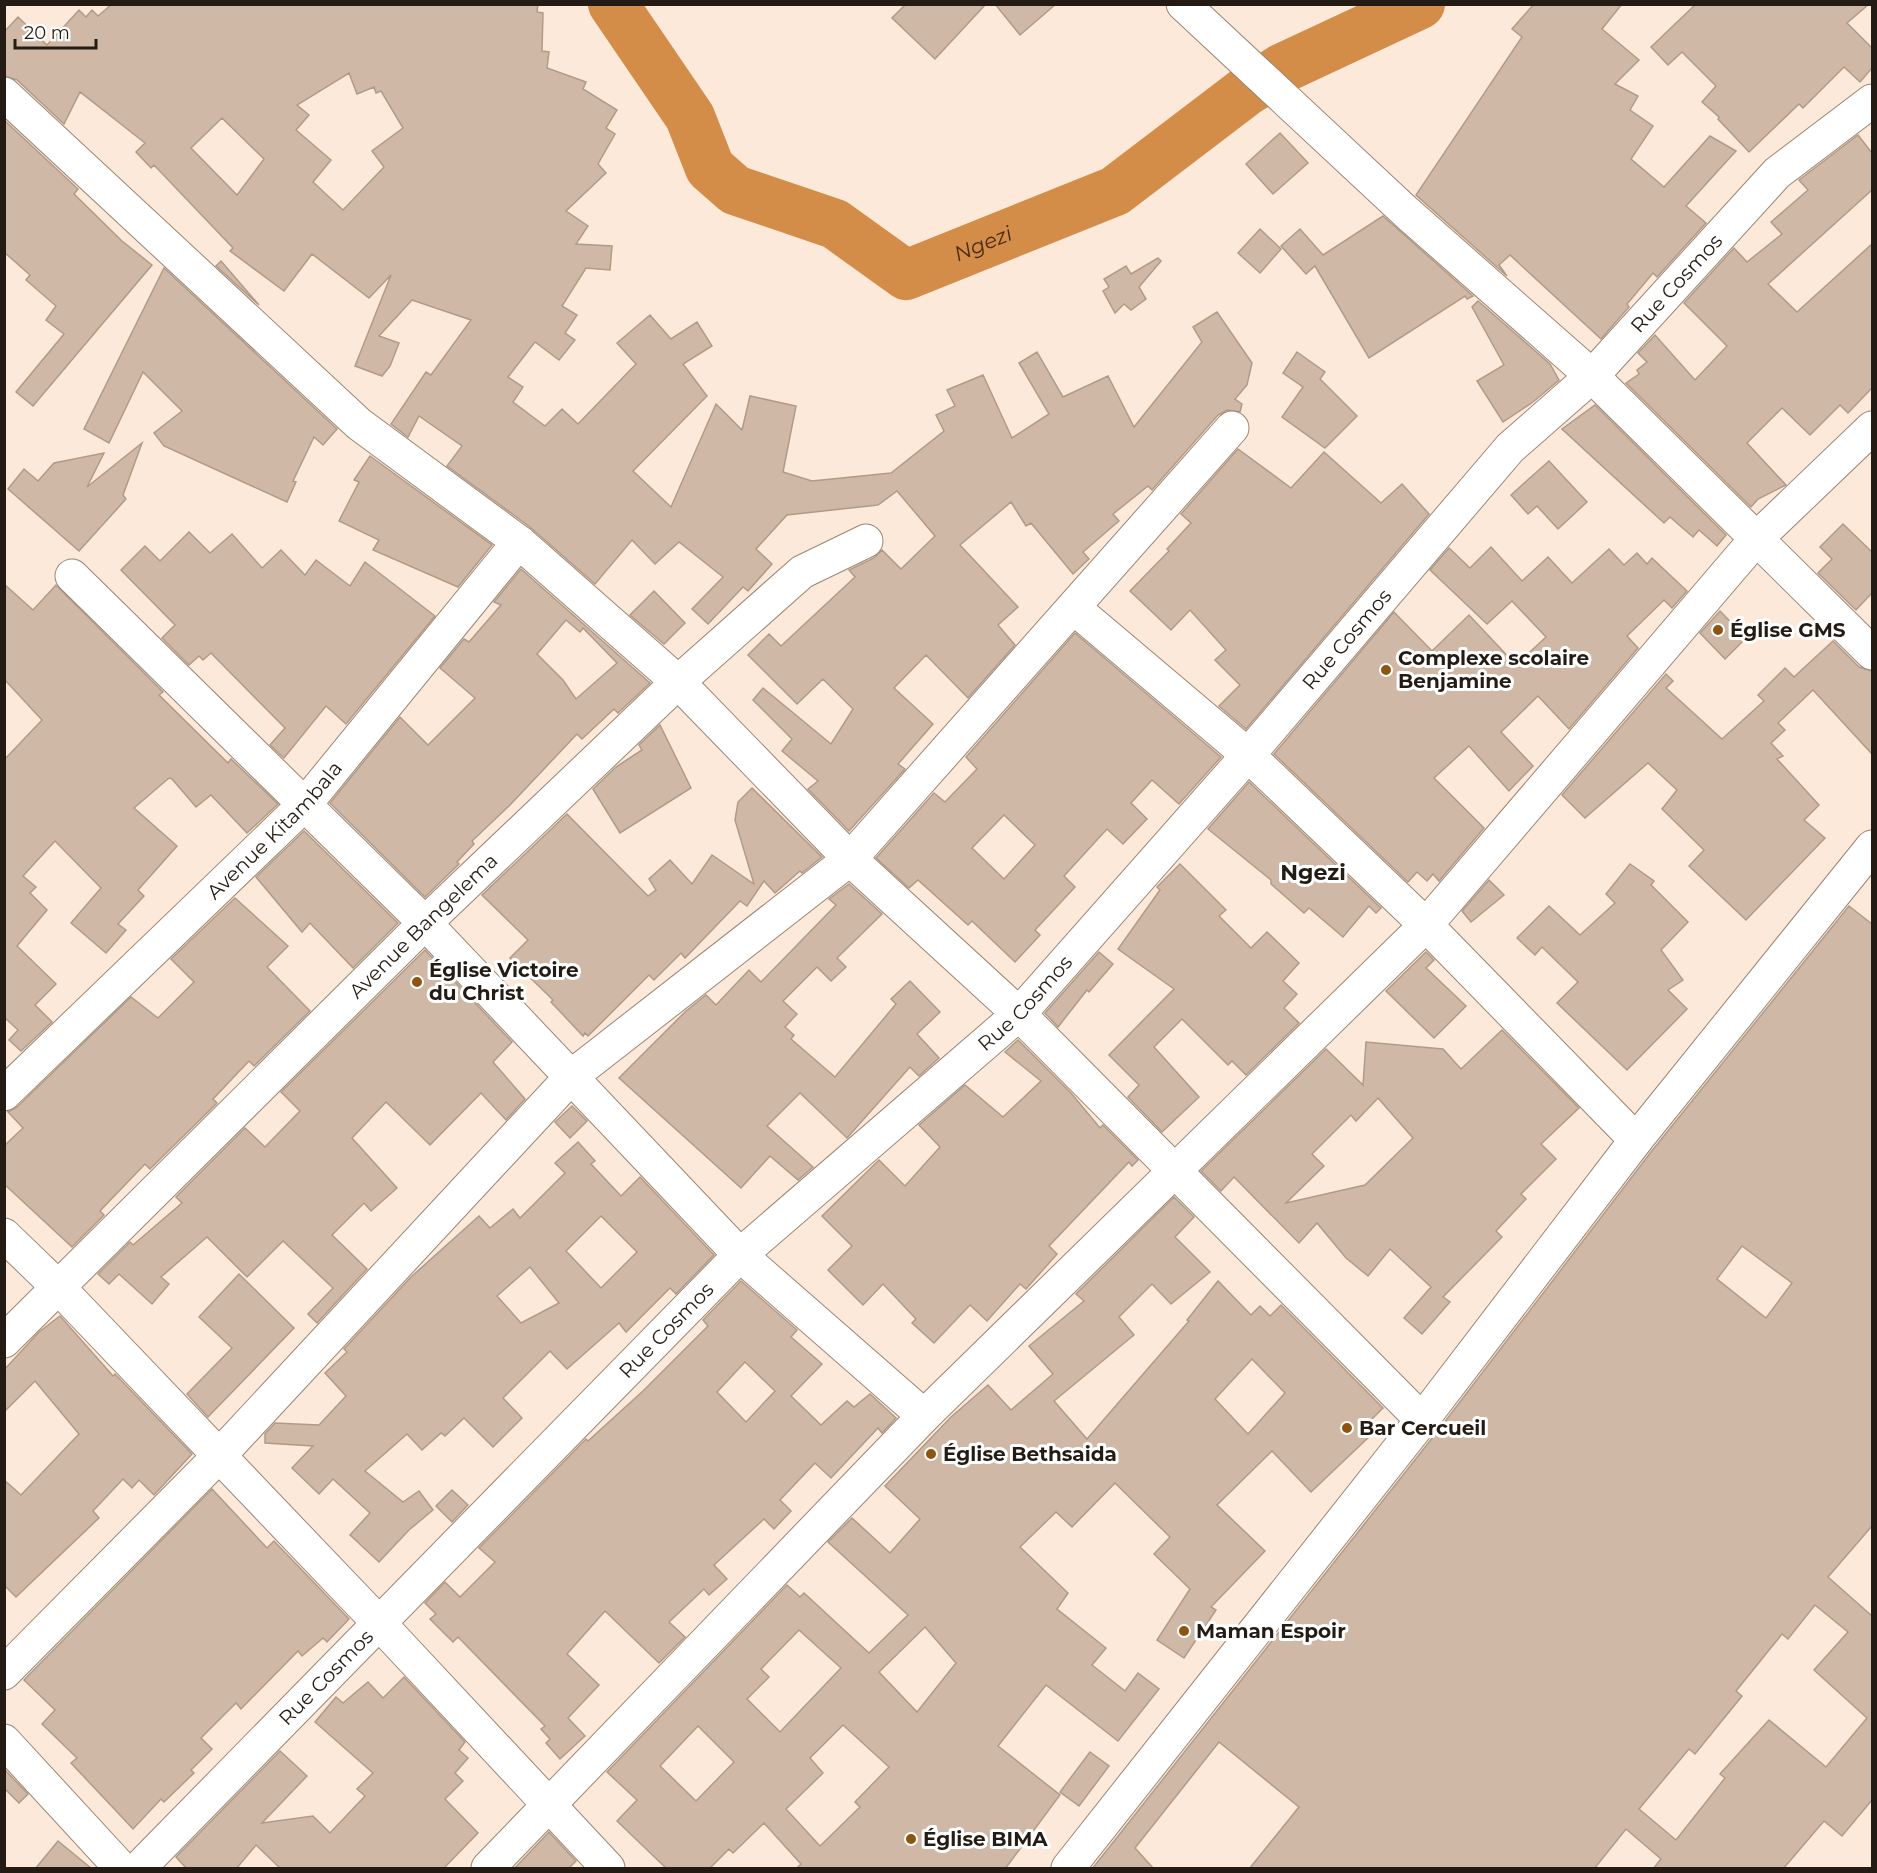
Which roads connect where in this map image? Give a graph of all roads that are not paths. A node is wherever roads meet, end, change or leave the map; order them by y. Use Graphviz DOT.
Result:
graph roads {
  1 [pos="1183,4"];
  2 [pos="4,94"];
  3 [pos="1872,101"];
  4 [pos="1592,376"];
  5 [pos="1232,428"];
  6 [pos="1872,428"];
  7 [pos="1756,539"];
  8 [pos="866,541"];
  9 [pos="519,542"];
  10 [pos="72,576"];
  11 [pos="1074,608"];
  12 [pos="1872,653"];
  13 [pos="678,682"];
  14 [pos="1248,755"];
  15 [pos="306,803"];
  16 [pos="1872,847"];
  17 [pos="850,858"];
  18 [pos="425,922"];
  19 [pos="1426,925"];
  20 [pos="1019,1014"];
  21 [pos="573,1075"];
  22 [pos="4,1094"];
  23 [pos="1636,1140"];
  24 [pos="1175,1171"];
  25 [pos="4,1235"];
  26 [pos="740,1255"];
  27 [pos="58,1288"];
  28 [pos="4,1341"];
  29 [pos="924,1416"];
  30 [pos="1422,1420"];
  31 [pos="218,1457"];
  32 [pos="380,1624"];
  33 [pos="4,1673"];
  34 [pos="4,1741"];
  35 [pos="548,1806"];
  36 [pos="121,1869"];
  37 [pos="139,1869"];
  38 [pos="488,1869"];
  39 [pos="608,1869"];
  40 [pos="1068,1869"];
  1 -- 4 [label="street"];
  2 -- 9 [label="street"];
  3 -- 4 [label="street, Rue Cosmos"];
  4 -- 7 [label="street"];
  4 -- 14 [label="street, Rue Cosmos"];
  5 -- 11 [label="street"];
  6 -- 7 [label="street"];
  7 -- 12 [label="street"];
  7 -- 19 [label="street"];
  8 -- 13 [label="street, Avenue Bangelema"];
  9 -- 13 [label="street"];
  9 -- 15 [label="street, Avenue Kitambala"];
  10 -- 15 [label="street"];
  11 -- 14 [label="street"];
  11 -- 17 [label="street"];
  13 -- 17 [label="street"];
  13 -- 18 [label="street, Avenue Bangelema"];
  14 -- 19 [label="street"];
  14 -- 20 [label="street, Rue Cosmos"];
  15 -- 18 [label="street"];
  15 -- 22 [label="street, Avenue Kitambala"];
  16 -- 23 [label="street"];
  17 -- 20 [label="street"];
  17 -- 21 [label="street"];
  18 -- 21 [label="street"];
  18 -- 27 [label="street, Avenue Bangelema"];
  19 -- 23 [label="street"];
  19 -- 24 [label="street"];
  20 -- 24 [label="street"];
  20 -- 26 [label="street, Rue Cosmos"];
  21 -- 26 [label="street"];
  21 -- 31 [label="street"];
  23 -- 30 [label="street"];
  24 -- 29 [label="street"];
  24 -- 30 [label="street"];
  25 -- 27 [label="street"];
  26 -- 29 [label="street"];
  26 -- 32 [label="street, Rue Cosmos"];
  27 -- 28 [label="street, Avenue Bangelema"];
  27 -- 31 [label="street"];
  29 -- 35 [label="street"];
  30 -- 40 [label="street"];
  31 -- 32 [label="street"];
  31 -- 33 [label="street"];
  32 -- 35 [label="street"];
  32 -- 37 [label="street, Rue Cosmos"];
  34 -- 36 [label="street"];
  35 -- 38 [label="street"];
  35 -- 39 [label="street"];
}
